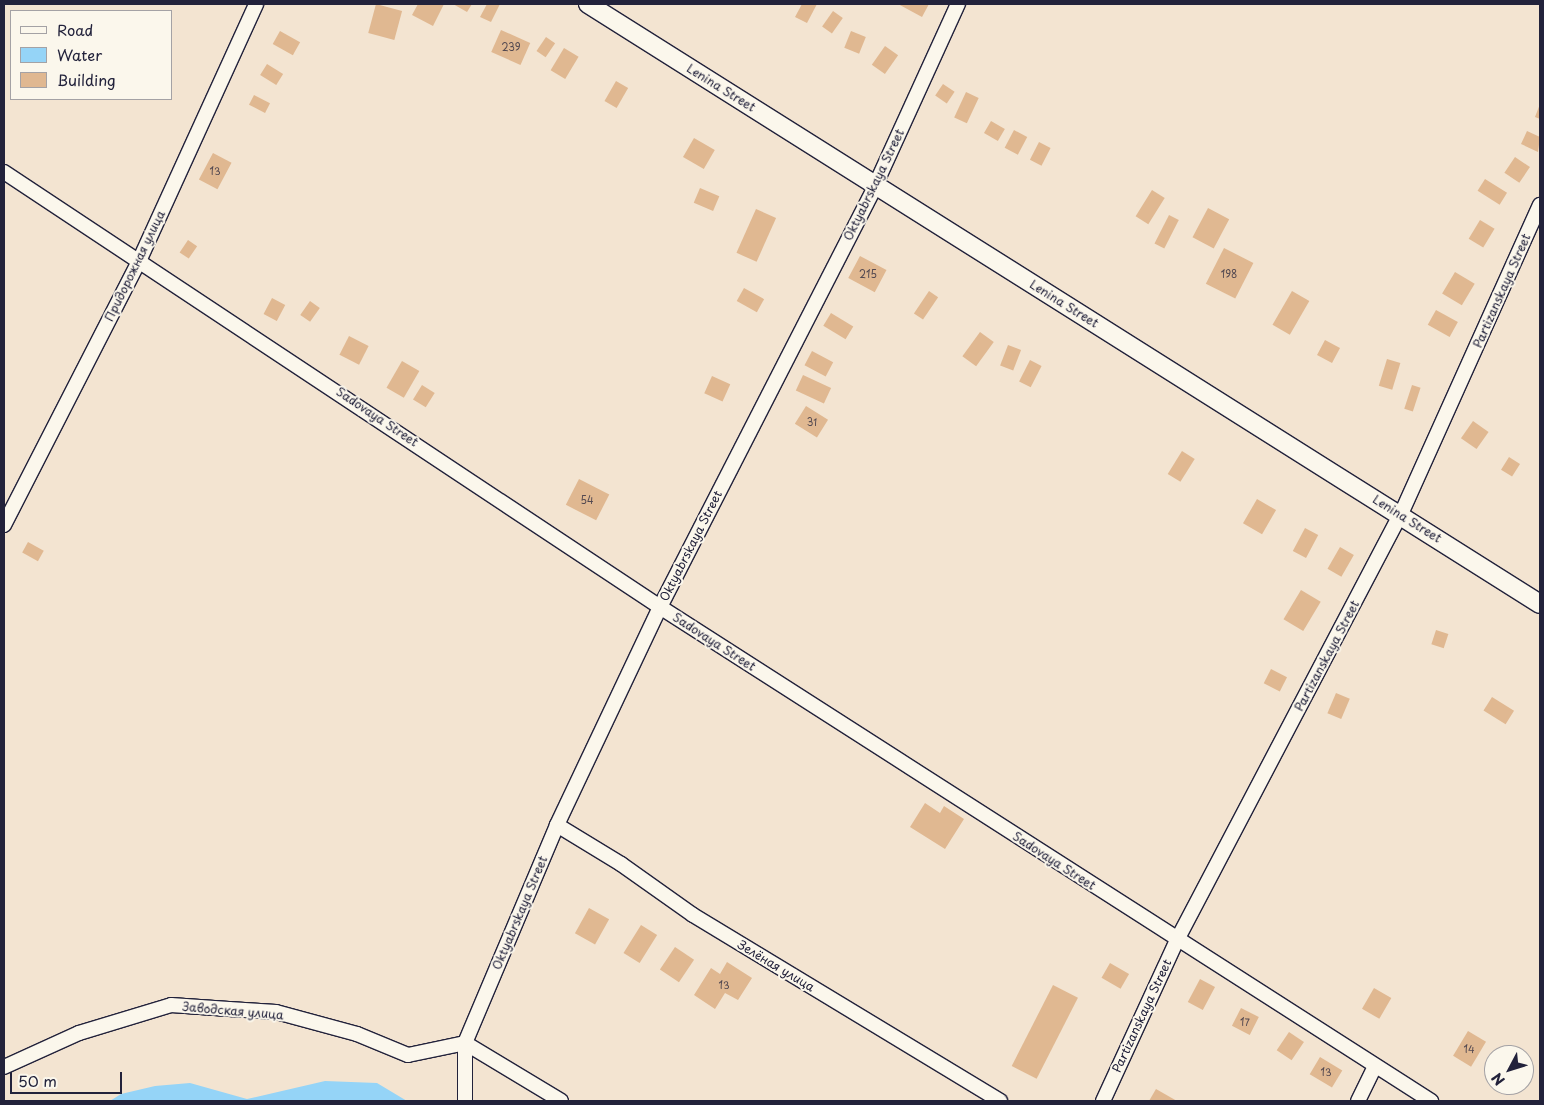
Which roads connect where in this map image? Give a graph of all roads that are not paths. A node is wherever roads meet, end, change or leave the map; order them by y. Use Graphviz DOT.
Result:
graph roads {
  1 [pos="256,4"];
  2 [pos="588,4"];
  3 [pos="958,4"];
  4 [pos="4,172"];
  5 [pos="875,186"];
  6 [pos="1540,205"];
  7 [pos="140,259"];
  8 [pos="1401,514"];
  9 [pos="4,525"];
  10 [pos="1540,604"];
  11 [pos="660,607"];
  12 [pos="557,825"];
  13 [pos="1177,940"];
  14 [pos="465,1043"];
  15 [pos="1375,1066"];
  16 [pos="4,1067"];
  17 [pos="465,1101"];
  18 [pos="561,1101"];
  19 [pos="1000,1101"];
  20 [pos="1103,1101"];
  21 [pos="1358,1101"];
  22 [pos="1431,1101"];
  1 -- 7 [label="street, Придорожная улица"];
  2 -- 5 [label="street, Lenina Street"];
  3 -- 5 [label="street, Oktyabrskaya Street"];
  4 -- 7 [label="street, Sadovaya Street"];
  5 -- 8 [label="street, Lenina Street"];
  5 -- 11 [label="street, Oktyabrskaya Street"];
  6 -- 8 [label="street, Partizanskaya Street"];
  7 -- 9 [label="street, Придорожная улица"];
  7 -- 11 [label="street, Sadovaya Street"];
  8 -- 10 [label="street, Lenina Street"];
  8 -- 13 [label="street, Partizanskaya Street"];
  11 -- 12 [label="street, Oktyabrskaya Street"];
  11 -- 13 [label="street, Sadovaya Street"];
  12 -- 14 [label="street, Oktyabrskaya Street"];
  12 -- 19 [label="street, Зелёная улица"];
  13 -- 15 [label="street, Sadovaya Street"];
  13 -- 20 [label="street, Partizanskaya Street"];
  14 -- 16 [label="street, Заводская улица"];
  14 -- 17 [label="street, Oktyabrskaya Street"];
  14 -- 18 [label="street"];
  15 -- 21 [label="street"];
  15 -- 22 [label="street, Sadovaya Street"];
}
